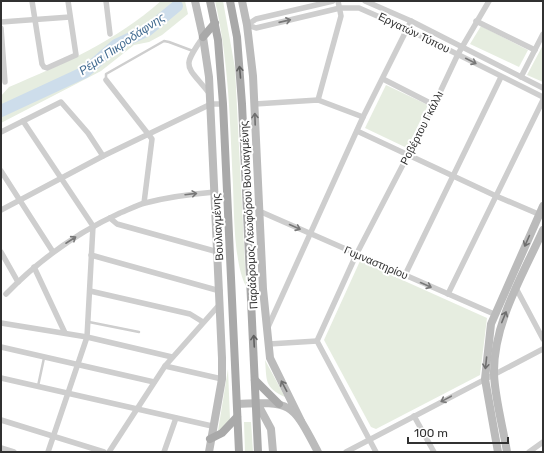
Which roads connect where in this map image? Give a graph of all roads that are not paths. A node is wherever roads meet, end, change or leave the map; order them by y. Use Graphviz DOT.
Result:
graph roads {
  1 [pos="32,1"];
  2 [pos="68,1"];
  3 [pos="106,1"];
  4 [pos="195,1"];
  5 [pos="210,1"];
  6 [pos="230,1"];
  7 [pos="242,1"];
  8 [pos="333,1"];
  9 [pos="338,1"];
  10 [pos="365,1"];
  11 [pos="488,1"];
  12 [pos="340,8"];
  13 [pos="70,17"];
  14 [pos="35,19"];
  15 [pos="411,21"];
  16 [pos="476,21"];
  17 [pos="1,22"];
  18 [pos="215,23"];
  19 [pos="247,26"];
  20 [pos="1,28"];
  21 [pos="407,29"];
  22 [pos="110,34"];
  23 [pos="543,34"];
  24 [pos="203,37"];
  25 [pos="462,47"];
  26 [pos="535,50"];
  27 [pos="193,51"];
  28 [pos="458,54"];
  29 [pos="501,77"];
  30 [pos="521,77"];
  31 [pos="383,79"];
  32 [pos="106,80"];
  33 [pos="5,82"];
  34 [pos="543,88"];
  35 [pos="210,93"];
  36 [pos="543,98"];
  37 [pos="318,100"];
  38 [pos="211,104"];
  39 [pos="223,104"];
  40 [pos="255,104"];
  41 [pos="434,105"];
  42 [pos="363,117"];
  43 [pos="23,121"];
  44 [pos="357,131"];
  45 [pos="1,132"];
  46 [pos="149,134"];
  47 [pos="408,155"];
  48 [pos="103,156"];
  49 [pos="1,171"];
  50 [pos="454,177"];
  51 [pos="61,178"];
  52 [pos="215,192"];
  53 [pos="496,196"];
  54 [pos="18,200"];
  55 [pos="144,203"];
  56 [pos="543,206"];
  57 [pos="1,210"];
  58 [pos="259,211"];
  59 [pos="541,215"];
  60 [pos="110,218"];
  61 [pos="93,226"];
  62 [pos="543,232"];
  63 [pos="310,234"];
  64 [pos="1,252"];
  65 [pos="53,252"];
  66 [pos="218,252"];
  67 [pos="91,255"];
  68 [pos="356,255"];
  69 [pos="34,267"];
  70 [pos="406,276"];
  71 [pos="18,282"];
  72 [pos="516,290"];
  73 [pos="90,291"];
  74 [pos="220,291"];
  75 [pos="6,294"];
  76 [pos="448,294"];
  77 [pos="220,304"];
  78 [pos="494,314"];
  79 [pos="89,322"];
  80 [pos="203,322"];
  81 [pos="1,323"];
  82 [pos="267,329"];
  83 [pos="139,332"];
  84 [pos="65,333"];
  85 [pos="87,337"];
  86 [pos="543,339"];
  87 [pos="317,341"];
  88 [pos="269,344"];
  89 [pos="1,347"];
  90 [pos="543,349"];
  91 [pos="44,356"];
  92 [pos="172,357"];
  93 [pos="78,364"];
  94 [pos="164,366"];
  95 [pos="494,374"];
  96 [pos="1,378"];
  97 [pos="222,379"];
  98 [pos="485,379"];
  99 [pos="255,380"];
  100 [pos="154,382"];
  101 [pos="38,387"];
  102 [pos="68,393"];
  103 [pos="257,403"];
  104 [pos="237,404"];
  105 [pos="279,404"];
  106 [pos="135,409"];
  107 [pos="414,416"];
  108 [pos="237,417"];
  109 [pos="176,418"];
  110 [pos="1,420"];
  111 [pos="301,421"];
  112 [pos="212,426"];
  113 [pos="54,435"];
  114 [pos="210,439"];
  115 [pos="370,439"];
  116 [pos="543,443"];
  117 [pos="1,448"];
  118 [pos="14,452"];
  119 [pos="48,452"];
  120 [pos="104,452"];
  121 [pos="109,452"];
  122 [pos="164,452"];
  123 [pos="209,452"];
  124 [pos="239,452"];
  125 [pos="258,452"];
  126 [pos="273,452"];
  127 [pos="318,452"];
  128 [pos="346,452"];
  129 [pos="376,452"];
  130 [pos="434,452"];
  131 [pos="498,452"];
  132 [pos="508,452"];
  133 [pos="529,452"];
  1 -- 14 [label="street"];
  2 -- 13 [label="street"];
  3 -- 22 [label="street"];
  4 -- 24 [label="street"];
  5 -- 18 [label="main road, Βουλιαγμένης"];
  99 -- 6 [label="main road, one-way"];
  7 -- 19 [label="street, Παράδρομος Λεωφόρου Βουλιαγμένης"];
  8 -- 19 [label="street"];
  9 -- 12 [label="street"];
  10 -- 15 [label="street, Εργατών Τύπου"];
  11 -- 16 [label="street, Ροβέρτου Γκάλλι"];
  19 -- 12 [label="street, Εργατών Τύπου, one-way"];
  12 -- 21 [label="street, Εργατών Τύπου"];
  12 -- 37 [label="street"];
  13 -- 14 [label="street"];
  13 -- 14 [label="street"];
  14 -- 17 [label="street"];
  15 -- 21 [label="street"];
  15 -- 25 [label="street, Εργατών Τύπου"];
  16 -- 25 [label="street, Ροβέρτου Γκάλλι"];
  16 -- 26 [label="street"];
  18 -- 24 [label="main road"];
  18 -- 39 [label="main road, Βουλιαγμένης"];
  19 -- 40 [label="street, Παράδρομος Λεωφόρου Βουλιαγμένης"];
  20 -- 33 [label="street"];
  21 -- 28 [label="street, Εργατών Τύπου"];
  21 -- 31 [label="street"];
  23 -- 26 [label="street"];
  24 -- 27 [label="street"];
  24 -- 35 [label="street"];
  25 -- 28 [label="street, Ροβέρτου Γκάλλι"];
  25 -- 30 [label="street, Εργατών Τύπου"];
  26 -- 30 [label="street"];
  27 -- 32 [label="lane"];
  27 -- 35 [label="street"];
  28 -- 29 [label="street, Εργατών Τύπου, one-way"];
  28 -- 41 [label="street, Ροβέρτου Γκάλλι"];
  29 -- 36 [label="street, Εργατών Τύπου"];
  29 -- 50 [label="street"];
  30 -- 34 [label="street, Εργατών Τύπου"];
  31 -- 41 [label="street"];
  31 -- 42 [label="street"];
  32 -- 46 [label="street"];
  35 -- 38 [label="street"];
  36 -- 53 [label="street"];
  37 -- 40 [label="street"];
  37 -- 42 [label="street"];
  38 -- 39 [label="street"];
  38 -- 46 [label="street"];
  38 -- 52 [label="street"];
  39 -- 104 [label="main road, Βουλιαγμένης"];
  58 -- 40 [label="street, Παράδρομος Λεωφόρου Βουλιαγμένης, one-way"];
  41 -- 47 [label="street, Ροβέρτου Γκάλλι"];
  42 -- 44 [label="street"];
  43 -- 45 [label="street"];
  43 -- 48 [label="street"];
  43 -- 51 [label="street"];
  44 -- 47 [label="street"];
  44 -- 63 [label="street"];
  46 -- 48 [label="street"];
  46 -- 55 [label="street"];
  47 -- 50 [label="street"];
  47 -- 68 [label="street, Ροβέρτου Γκάλλι"];
  48 -- 51 [label="street"];
  49 -- 54 [label="street"];
  50 -- 53 [label="street"];
  50 -- 70 [label="street"];
  51 -- 54 [label="street"];
  51 -- 61 [label="street"];
  55 -- 52 [label="street, one-way"];
  52 -- 66 [label="street"];
  53 -- 59 [label="street"];
  53 -- 76 [label="street"];
  54 -- 57 [label="street"];
  54 -- 65 [label="street"];
  55 -- 60 [label="street"];
  56 -- 59 [label="street"];
  58 -- 63 [label="street, Γυμναστηρίου, one-way"];
  58 -- 82 [label="street, Παράδρομος Λεωφόρου Βουλιαγμένης"];
  59 -- 78 [label="street, one-way"];
  60 -- 61 [label="street"];
  60 -- 66 [label="street"];
  65 -- 61 [label="street, one-way"];
  61 -- 67 [label="street"];
  62 -- 72 [label="street"];
  63 -- 68 [label="street, Γυμναστηρίου"];
  63 -- 82 [label="street"];
  64 -- 71 [label="street"];
  65 -- 69 [label="street"];
  66 -- 74 [label="street"];
  67 -- 73 [label="street"];
  67 -- 74 [label="street"];
  68 -- 70 [label="street, Γυμναστηρίου"];
  68 -- 87 [label="street, Ροβέρτου Γκάλλι"];
  69 -- 71 [label="street"];
  69 -- 84 [label="street"];
  70 -- 76 [label="street, Γυμναστηρίου, one-way"];
  71 -- 75 [label="street"];
  72 -- 86 [label="street"];
  95 -- 72 [label="street, one-way"];
  73 -- 79 [label="street"];
  73 -- 80 [label="street"];
  74 -- 77 [label="street"];
  76 -- 78 [label="street, Γυμναστηρίου"];
  77 -- 80 [label="street"];
  77 -- 97 [label="street"];
  78 -- 98 [label="street, one-way"];
  79 -- 83 [label="lane"];
  79 -- 85 [label="street"];
  80 -- 92 [label="street"];
  81 -- 84 [label="street"];
  82 -- 88 [label="street, Παράδρομος Λεωφόρου Βουλιαγμένης"];
  84 -- 85 [label="street"];
  85 -- 92 [label="street"];
  85 -- 93 [label="street"];
  87 -- 88 [label="street"];
  87 -- 115 [label="street"];
  111 -- 88 [label="street, Παράδρομος Λεωφόρου Βουλιαγμένης, one-way"];
  89 -- 91 [label="street"];
  90 -- 95 [label="street"];
  91 -- 93 [label="street"];
  91 -- 101 [label="lane"];
  92 -- 94 [label="street"];
  93 -- 100 [label="street"];
  93 -- 102 [label="street"];
  94 -- 97 [label="street"];
  94 -- 100 [label="street"];
  95 -- 98 [label="street"];
  95 -- 132 [label="street"];
  96 -- 101 [label="street"];
  97 -- 112 [label="street"];
  98 -- 107 [label="street, one-way"];
  98 -- 131 [label="street"];
  99 -- 103 [label="main road"];
  99 -- 105 [label="main road"];
  100 -- 106 [label="street"];
  101 -- 102 [label="street"];
  102 -- 106 [label="street"];
  102 -- 113 [label="street"];
  103 -- 104 [label="street"];
  103 -- 105 [label="street"];
  103 -- 125 [label="main road"];
  103 -- 126 [label="street"];
  104 -- 108 [label="main road, Βουλιαγμένης"];
  105 -- 111 [label="street"];
  106 -- 109 [label="street"];
  106 -- 121 [label="street"];
  107 -- 115 [label="street"];
  107 -- 130 [label="street"];
  108 -- 114 [label="main road"];
  108 -- 124 [label="main road, Βουλιαγμένης"];
  109 -- 112 [label="street"];
  109 -- 122 [label="street"];
  110 -- 113 [label="street"];
  111 -- 127 [label="street, Παράδρομος Λεωφόρου Βουλιαγμένης"];
  112 -- 114 [label="street"];
  113 -- 119 [label="street"];
  113 -- 120 [label="street"];
  114 -- 123 [label="street"];
  115 -- 128 [label="street"];
  115 -- 129 [label="street"];
  116 -- 133 [label="street"];
  117 -- 118 [label="street"];
}
